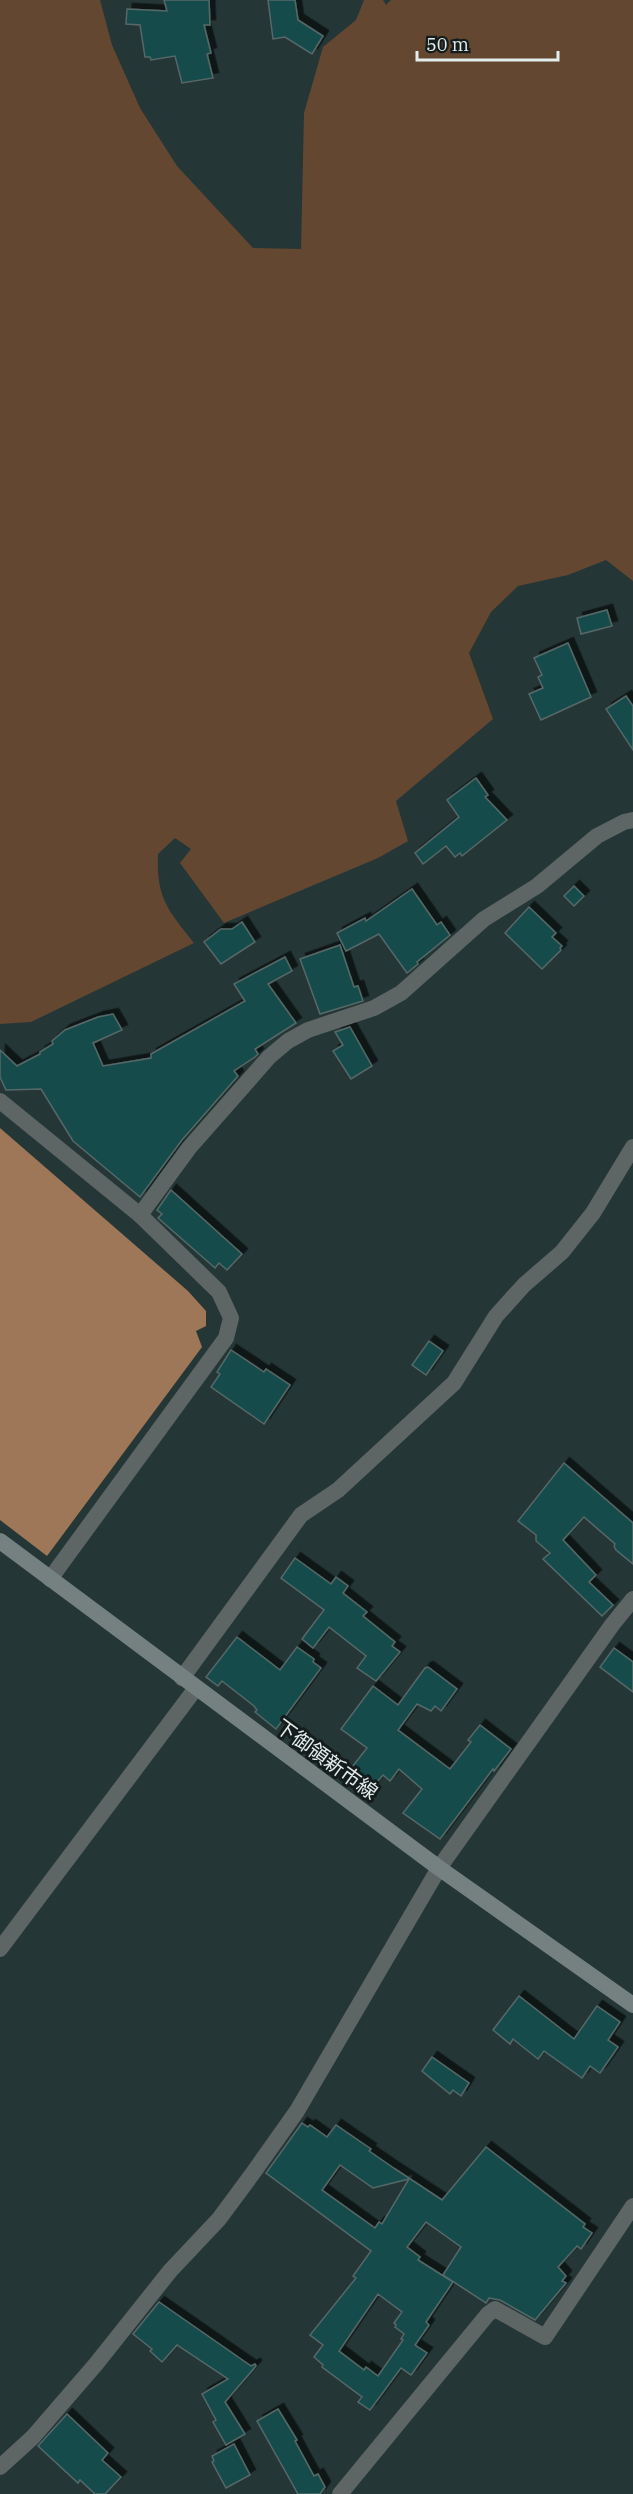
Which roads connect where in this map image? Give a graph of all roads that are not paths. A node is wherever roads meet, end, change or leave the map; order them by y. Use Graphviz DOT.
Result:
graph roads {
  1 [pos="633,820"];
  2 [pos="0,1101"];
  3 [pos="633,1147"];
  4 [pos="140,1215"];
  5 [pos="0,1541"];
  6 [pos="50,1579"];
  7 [pos="633,1599"];
  8 [pos="189,1683"];
  9 [pos="439,1868"];
  10 [pos="0,1948"];
  11 [pos="633,2004"];
  12 [pos="633,2206"];
  13 [pos="0,2468"];
  14 [pos="340,2494"];
  1 -- 4 [label="street"];
  2 -- 4 [label="street"];
  3 -- 8 [label="street"];
  4 -- 6 [label="street"];
  5 -- 6 [label="main road, 下御領新市線"];
  6 -- 8 [label="main road, 下御領新市線"];
  7 -- 9 [label="street"];
  8 -- 9 [label="main road, 下御領新市線"];
  8 -- 10 [label="street"];
  9 -- 11 [label="main road, 下御領新市線"];
  9 -- 13 [label="street"];
  12 -- 14 [label="street"];
}
